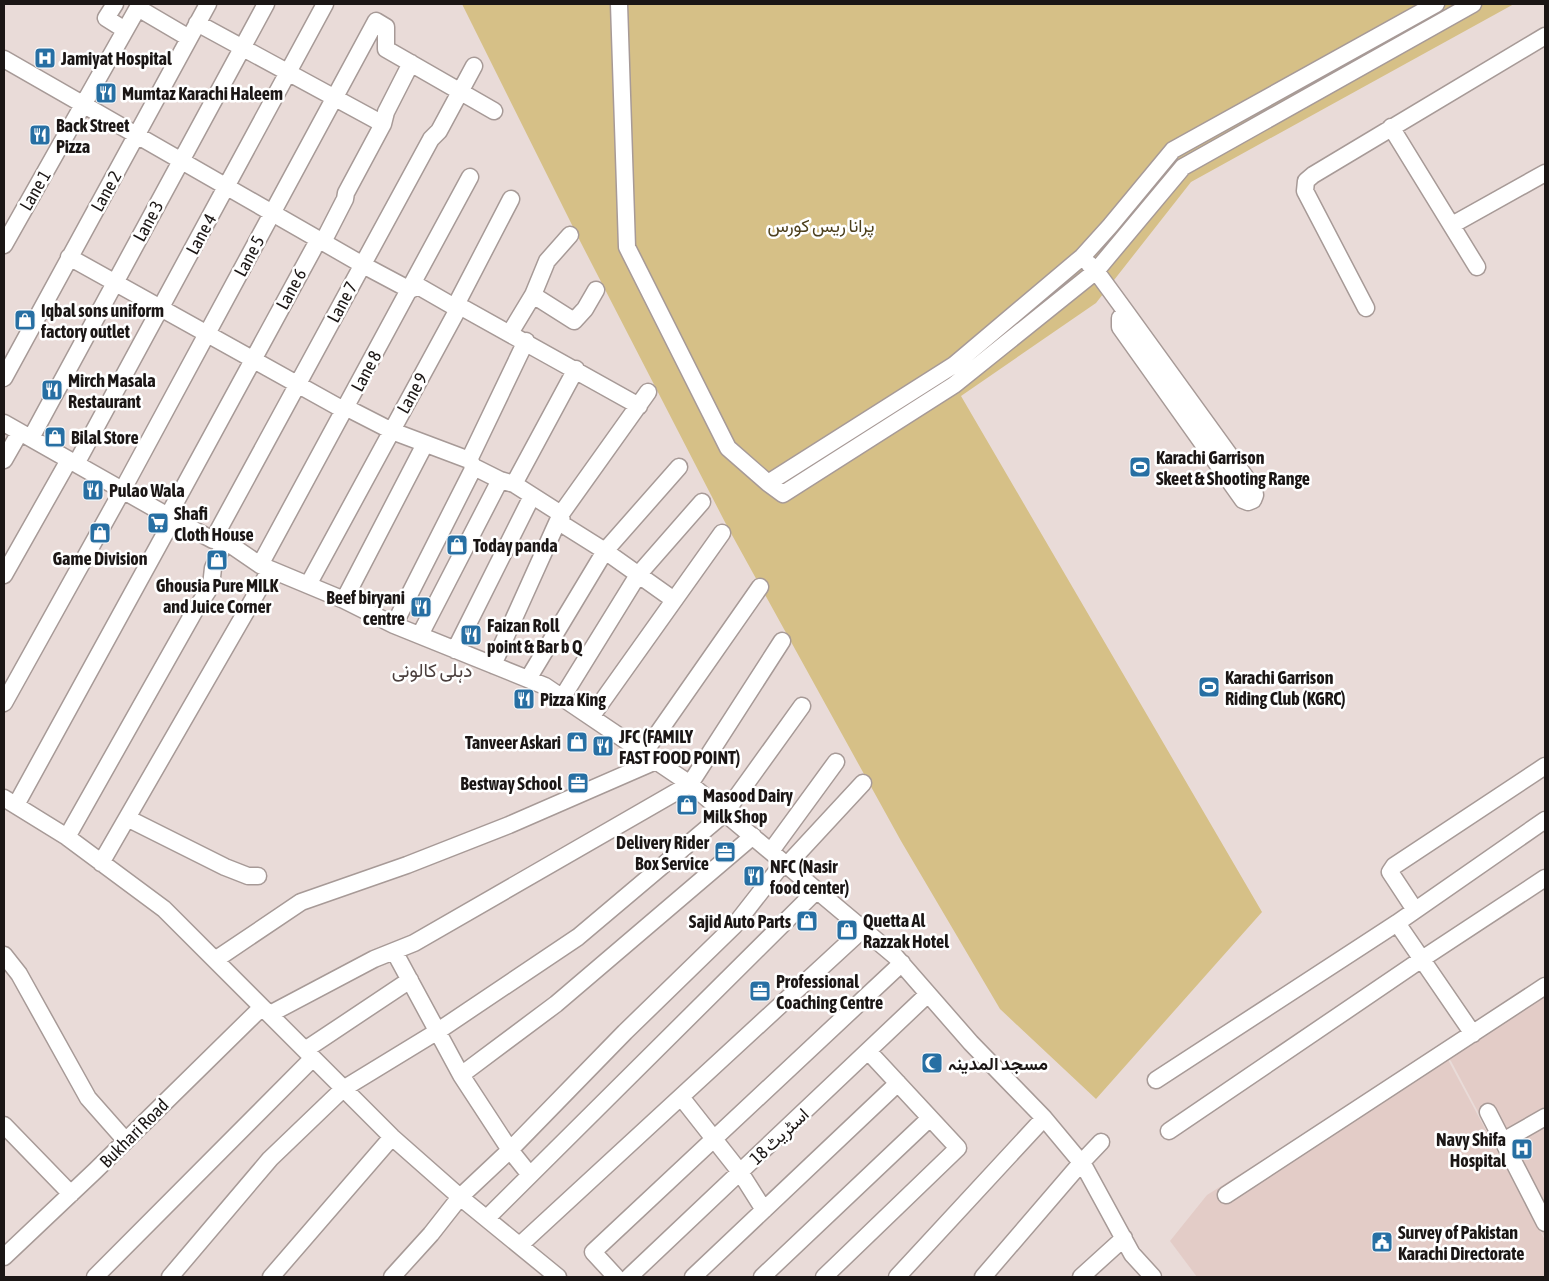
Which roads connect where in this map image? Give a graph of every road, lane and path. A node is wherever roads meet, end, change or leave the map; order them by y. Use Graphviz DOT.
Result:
graph roads {
  1 [pos="114,4"];
  2 [pos="208,4"];
  3 [pos="266,4"];
  4 [pos="325,4"];
  5 [pos="619,4"];
  6 [pos="1436,4"];
  7 [pos="1473,4"];
  8 [pos="139,6"];
  9 [pos="197,23"];
  10 [pos="125,30"];
  11 [pos="1545,36"];
  12 [pos="189,38"];
  13 [pos="242,47"];
  14 [pos="4,59"];
  15 [pos="411,63"];
  16 [pos="474,66"];
  17 [pos="288,72"];
  18 [pos="460,91"];
  19 [pos="335,97"];
  20 [pos="83,104"];
  21 [pos="494,111"];
  22 [pos="383,124"];
  23 [pos="1391,127"];
  24 [pos="136,135"];
  25 [pos="181,161"];
  26 [pos="1545,173"];
  27 [pos="470,176"];
  28 [pos="226,187"];
  29 [pos="511,199"];
  30 [pos="272,213"];
  31 [pos="1452,225"];
  32 [pos="570,235"];
  33 [pos="321,241"];
  34 [pos="4,245"];
  35 [pos="69,257"];
  36 [pos="1082,257"];
  37 [pos="363,265"];
  38 [pos="1477,267"];
  39 [pos="1096,271"];
  40 [pos="115,283"];
  41 [pos="410,290"];
  42 [pos="596,290"];
  43 [pos="533,295"];
  44 [pos="161,308"];
  45 [pos="1366,308"];
  46 [pos="458,309"];
  47 [pos="1126,312"];
  48 [pos="207,333"];
  49 [pos="510,333"];
  50 [pos="526,342"];
  51 [pos="253,359"];
  52 [pos="576,370"];
  53 [pos="4,378"];
  54 [pos="298,385"];
  55 [pos="648,392"];
  56 [pos="639,406"];
  57 [pos="344,409"];
  58 [pos="4,423"];
  59 [pos="392,431"];
  60 [pos="25,435"];
  61 [pos="425,444"];
  62 [pos="4,460"];
  63 [pos="72,462"];
  64 [pos="472,464"];
  65 [pos="679,466"];
  66 [pos="507,482"];
  67 [pos="768,484"];
  68 [pos="122,491"];
  69 [pos="532,496"];
  70 [pos="702,502"];
  71 [pos="561,514"];
  72 [pos="171,518"];
  73 [pos="722,533"];
  74 [pos="219,540"];
  75 [pos="605,551"];
  76 [pos="265,568"];
  77 [pos="4,575"];
  78 [pos="638,575"];
  79 [pos="308,585"];
  80 [pos="760,587"];
  81 [pos="344,600"];
  82 [pos="674,600"];
  83 [pos="394,625"];
  84 [pos="420,635"];
  85 [pos="782,641"];
  86 [pos="455,650"];
  87 [pos="493,665"];
  88 [pos="528,679"];
  89 [pos="562,698"];
  90 [pos="4,703"];
  91 [pos="802,706"];
  92 [pos="591,717"];
  93 [pos="650,757"];
  94 [pos="836,762"];
  95 [pos="1545,766"];
  96 [pos="690,784"];
  97 [pos="861,785"];
  98 [pos="8,802"];
  99 [pos="725,813"];
  100 [pos="127,818"];
  101 [pos="1545,820"];
  102 [pos="753,836"];
  103 [pos="67,837"];
  104 [pos="771,852"];
  105 [pos="101,863"];
  106 [pos="786,864"];
  107 [pos="258,876"];
  108 [pos="1545,878"];
  109 [pos="817,890"];
  110 [pos="1415,910"];
  111 [pos="1397,923"];
  112 [pos="863,929"];
  113 [pos="394,951"];
  114 [pos="4,956"];
  115 [pos="1422,959"];
  116 [pos="215,960"];
  117 [pos="902,963"];
  118 [pos="410,980"];
  119 [pos="1545,986"];
  120 [pos="928,994"];
  121 [pos="266,1011"];
  122 [pos="438,1031"];
  123 [pos="1473,1034"];
  124 [pos="868,1051"];
  125 [pos="309,1054"];
  126 [pos="461,1075"];
  127 [pos="1156,1080"];
  128 [pos="898,1083"];
  129 [pos="343,1089"];
  130 [pos="681,1097"];
  131 [pos="1488,1112"];
  132 [pos="1545,1117"];
  133 [pos="930,1118"];
  134 [pos="1044,1118"];
  135 [pos="4,1125"];
  136 [pos="1169,1131"];
  137 [pos="392,1137"];
  138 [pos="714,1138"];
  139 [pos="126,1141"];
  140 [pos="1502,1141"];
  141 [pos="1102,1142"];
  142 [pos="510,1150"];
  143 [pos="1081,1163"];
  144 [pos="740,1172"];
  145 [pos="530,1175"];
  146 [pos="71,1194"];
  147 [pos="1226,1194"];
  148 [pos="460,1197"];
  149 [pos="764,1210"];
  150 [pos="487,1218"];
  151 [pos="1545,1223"];
  152 [pos="1124,1238"];
  153 [pos="520,1246"];
  154 [pos="4,1257"];
  155 [pos="95,1277"];
  156 [pos="170,1277"];
  157 [pos="272,1277"];
  158 [pos="392,1277"];
  159 [pos="558,1277"];
  160 [pos="616,1277"];
  161 [pos="629,1277"];
  162 [pos="694,1277"];
  163 [pos="762,1277"];
  164 [pos="824,1277"];
  165 [pos="897,1277"];
  166 [pos="984,1277"];
  167 [pos="1082,1277"];
  168 [pos="1153,1277"];
  1 -- 10 [label="street"];
  2 -- 9 [label="street, Lane 2"];
  3 -- 13 [label="street, Lane 3"];
  4 -- 17 [label="street, Lane 4"];
  5 -- 67 [label="street"];
  6 -- 36 [label="street"];
  7 -- 39 [label="street"];
  8 -- 10 [label="street, Lane 1"];
  8 -- 12 [label="street"];
  9 -- 12 [label="street, Lane 2"];
  9 -- 13 [label="street"];
  10 -- 20 [label="street, Lane 1"];
  11 -- 23 [label="street"];
  12 -- 24 [label="street, Lane 2"];
  13 -- 17 [label="street"];
  13 -- 25 [label="street, Lane 3"];
  14 -- 20 [label="street"];
  15 -- 18 [label="street"];
  15 -- 19 [label="street, Lane 5"];
  15 -- 22 [label="street, Lane 6"];
  16 -- 18 [label="street, Lane 7"];
  17 -- 19 [label="street"];
  17 -- 28 [label="street, Lane 4"];
  18 -- 21 [label="street"];
  18 -- 37 [label="street, Lane 7"];
  19 -- 22 [label="street"];
  19 -- 30 [label="street, Lane 5"];
  20 -- 24 [label="street"];
  20 -- 34 [label="street, Lane 1"];
  22 -- 33 [label="street, Lane 6"];
  23 -- 31 [label="street"];
  23 -- 45 [label="street"];
  24 -- 25 [label="street"];
  24 -- 35 [label="street, Lane 2"];
  25 -- 28 [label="street"];
  25 -- 40 [label="street, Lane 3"];
  26 -- 31 [label="street"];
  27 -- 41 [label="street, Lane 8"];
  28 -- 30 [label="street"];
  28 -- 44 [label="street, Lane 4"];
  29 -- 46 [label="street, Lane 9"];
  30 -- 33 [label="street"];
  30 -- 48 [label="street, Lane 5"];
  31 -- 38 [label="street"];
  32 -- 43 [label="street"];
  33 -- 37 [label="street"];
  33 -- 51 [label="street, Lane 6"];
  35 -- 40 [label="street"];
  35 -- 53 [label="street, Lane 2"];
  36 -- 39 [label="street"];
  36 -- 67 [label="street"];
  37 -- 41 [label="street"];
  37 -- 54 [label="street, Lane 7"];
  39 -- 47 [label="street"];
  39 -- 67 [label="street"];
  40 -- 44 [label="street"];
  40 -- 60 [label="street, Lane 3"];
  41 -- 46 [label="street"];
  41 -- 57 [label="street, Lane 8"];
  42 -- 43 [label="street"];
  43 -- 49 [label="street"];
  44 -- 48 [label="street"];
  44 -- 63 [label="street, Lane 4"];
  46 -- 49 [label="street"];
  46 -- 59 [label="street, Lane 9"];
  47 -- 47 [label="street"];
  48 -- 51 [label="street"];
  48 -- 68 [label="street, Lane 5"];
  49 -- 50 [label="street"];
  50 -- 52 [label="street"];
  50 -- 64 [label="street"];
  51 -- 54 [label="street"];
  51 -- 72 [label="street, Lane 6"];
  52 -- 56 [label="street"];
  52 -- 66 [label="street"];
  54 -- 57 [label="street"];
  54 -- 74 [label="street, Lane 7"];
  55 -- 56 [label="street"];
  56 -- 71 [label="street"];
  57 -- 59 [label="street"];
  57 -- 76 [label="street, Lane 8"];
  58 -- 60 [label="street"];
  59 -- 61 [label="street"];
  59 -- 79 [label="street, Lane 9"];
  60 -- 62 [label="street, Lane 3"];
  60 -- 63 [label="street"];
  61 -- 64 [label="street"];
  61 -- 81 [label="street"];
  63 -- 68 [label="street"];
  63 -- 77 [label="street, Lane 4"];
  64 -- 66 [label="street"];
  64 -- 83 [label="street"];
  65 -- 75 [label="street"];
  66 -- 69 [label="street"];
  66 -- 84 [label="street"];
  68 -- 72 [label="street"];
  68 -- 90 [label="street, Lane 5"];
  69 -- 71 [label="street"];
  69 -- 86 [label="street"];
  70 -- 78 [label="street"];
  71 -- 75 [label="street"];
  71 -- 87 [label="street"];
  72 -- 74 [label="street"];
  72 -- 98 [label="street, Lane 6"];
  73 -- 82 [label="street"];
  74 -- 76 [label="street"];
  74 -- 103 [label="street, Lane 7"];
  75 -- 78 [label="street"];
  75 -- 88 [label="street"];
  76 -- 79 [label="street"];
  76 -- 100 [label="street, Lane 8"];
  78 -- 82 [label="street"];
  78 -- 89 [label="street"];
  79 -- 81 [label="street"];
  80 -- 93 [label="street"];
  81 -- 83 [label="street"];
  82 -- 92 [label="street"];
  83 -- 84 [label="street"];
  84 -- 86 [label="street"];
  85 -- 96 [label="street"];
  86 -- 87 [label="street"];
  87 -- 88 [label="street"];
  88 -- 89 [label="street"];
  89 -- 92 [label="street"];
  91 -- 99 [label="street"];
  92 -- 93 [label="street"];
  93 -- 96 [label="street"];
  93 -- 116 [label="street"];
  94 -- 104 [label="street"];
  95 -- 110 [label="street"];
  96 -- 99 [label="street"];
  96 -- 113 [label="street, Bukhari Road"];
  97 -- 106 [label="street"];
  98 -- 103 [label="street"];
  99 -- 102 [label="street"];
  99 -- 122 [label="street"];
  100 -- 105 [label="street, Lane 8"];
  100 -- 107 [label="street"];
  101 -- 110 [label="street"];
  102 -- 104 [label="street"];
  102 -- 126 [label="street"];
  103 -- 105 [label="street"];
  104 -- 106 [label="street"];
  105 -- 116 [label="street"];
  106 -- 109 [label="street"];
  106 -- 142 [label="street"];
  108 -- 115 [label="street"];
  109 -- 112 [label="street"];
  109 -- 145 [label="street"];
  110 -- 111 [label="street"];
  111 -- 115 [label="street"];
  111 -- 127 [label="street"];
  112 -- 117 [label="street"];
  112 -- 130 [label="street"];
  113 -- 118 [label="street"];
  113 -- 121 [label="street, Bukhari Road"];
  114 -- 139 [label="street"];
  115 -- 123 [label="street"];
  115 -- 136 [label="street"];
  116 -- 121 [label="street"];
  117 -- 120 [label="street"];
  117 -- 138 [label="street"];
  118 -- 122 [label="street"];
  118 -- 125 [label="street"];
  119 -- 123 [label="street"];
  120 -- 124 [label="street, اسٹریٹ 18"];
  120 -- 134 [label="street"];
  121 -- 125 [label="street"];
  121 -- 139 [label="street, Bukhari Road"];
  122 -- 126 [label="street"];
  122 -- 129 [label="street"];
  123 -- 147 [label="street"];
  124 -- 128 [label="street"];
  124 -- 144 [label="street, اسٹریٹ 18"];
  125 -- 129 [label="street"];
  125 -- 155 [label="street"];
  126 -- 142 [label="street"];
  128 -- 133 [label="street"];
  128 -- 149 [label="street"];
  129 -- 137 [label="street"];
  129 -- 156 [label="street"];
  130 -- 138 [label="street"];
  130 -- 153 [label="street"];
  131 -- 140 [label="street"];
  132 -- 140 [label="street"];
  133 -- 163 [label="street"];
  133 -- 164 [label="street"];
  134 -- 143 [label="street"];
  134 -- 165 [label="street"];
  135 -- 146 [label="street"];
  137 -- 148 [label="street"];
  137 -- 157 [label="street"];
  138 -- 144 [label="street"];
  138 -- 160 [label="street"];
  139 -- 146 [label="street, Bukhari Road"];
  140 -- 151 [label="street"];
  141 -- 143 [label="street"];
  142 -- 145 [label="street"];
  142 -- 148 [label="street"];
  143 -- 152 [label="street"];
  143 -- 166 [label="street"];
  144 -- 149 [label="street"];
  144 -- 161 [label="street, اسٹریٹ 18"];
  145 -- 150 [label="street"];
  146 -- 154 [label="street, Bukhari Road"];
  148 -- 150 [label="street"];
  148 -- 158 [label="street"];
  149 -- 162 [label="street"];
  150 -- 153 [label="street"];
  152 -- 167 [label="street"];
  152 -- 168 [label="street"];
  153 -- 159 [label="street"];
}
